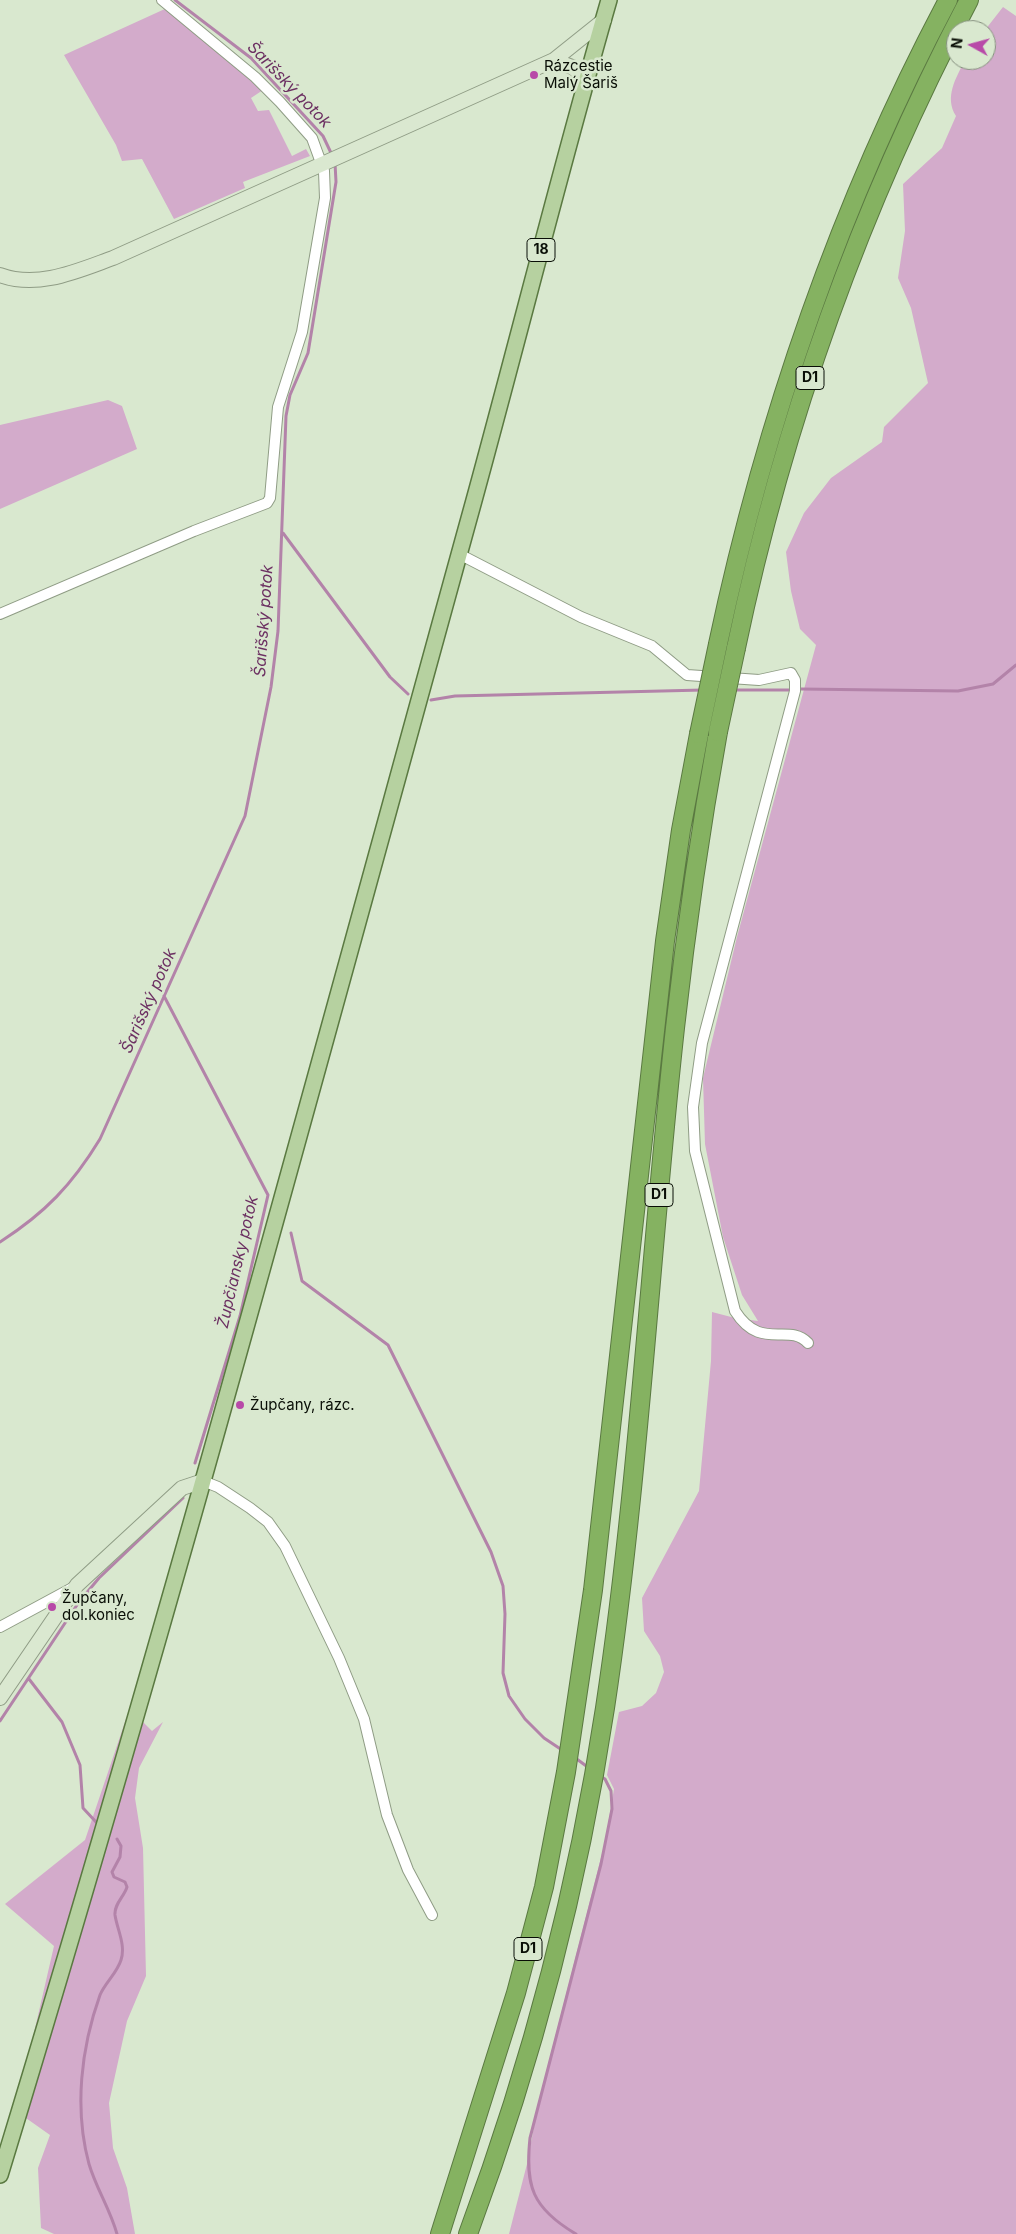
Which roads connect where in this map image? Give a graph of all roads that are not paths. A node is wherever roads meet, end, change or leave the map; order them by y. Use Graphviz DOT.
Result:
graph roads {
  1 [pos="162,0"];
  2 [pos="609,0"];
  3 [pos="948,0"];
  4 [pos="970,0"];
  5 [pos="604,20"];
  6 [pos="554,60"];
  7 [pos="588,80"];
  8 [pos="323,163"];
  9 [pos="0,275"];
  10 [pos="459,554"];
  11 [pos="0,614"];
  12 [pos="808,1343"];
  13 [pos="203,1481"];
  14 [pos="77,1585"];
  15 [pos="0,1627"];
  16 [pos="0,1698"];
  17 [pos="432,1915"];
  18 [pos="0,2175"];
  19 [pos="440,2234"];
  20 [pos="468,2234"];
  1 -- 8 [label="street"];
  2 -- 5 [label="main road, 18"];
  3 -- 19 [label="highway, D1, bridge"];
  4 -- 20 [label="highway, D1, bridge"];
  5 -- 6 [label="street"];
  5 -- 7 [label="main road, 18"];
  6 -- 7 [label="street"];
  6 -- 8 [label="street"];
  7 -- 10 [label="main road, 18"];
  8 -- 9 [label="street"];
  8 -- 11 [label="street"];
  10 -- 12 [label="street"];
  10 -- 13 [label="main road, 18"];
  13 -- 14 [label="street"];
  13 -- 17 [label="street"];
  13 -- 18 [label="main road, 18"];
  14 -- 15 [label="street"];
  14 -- 16 [label="street"];
}
